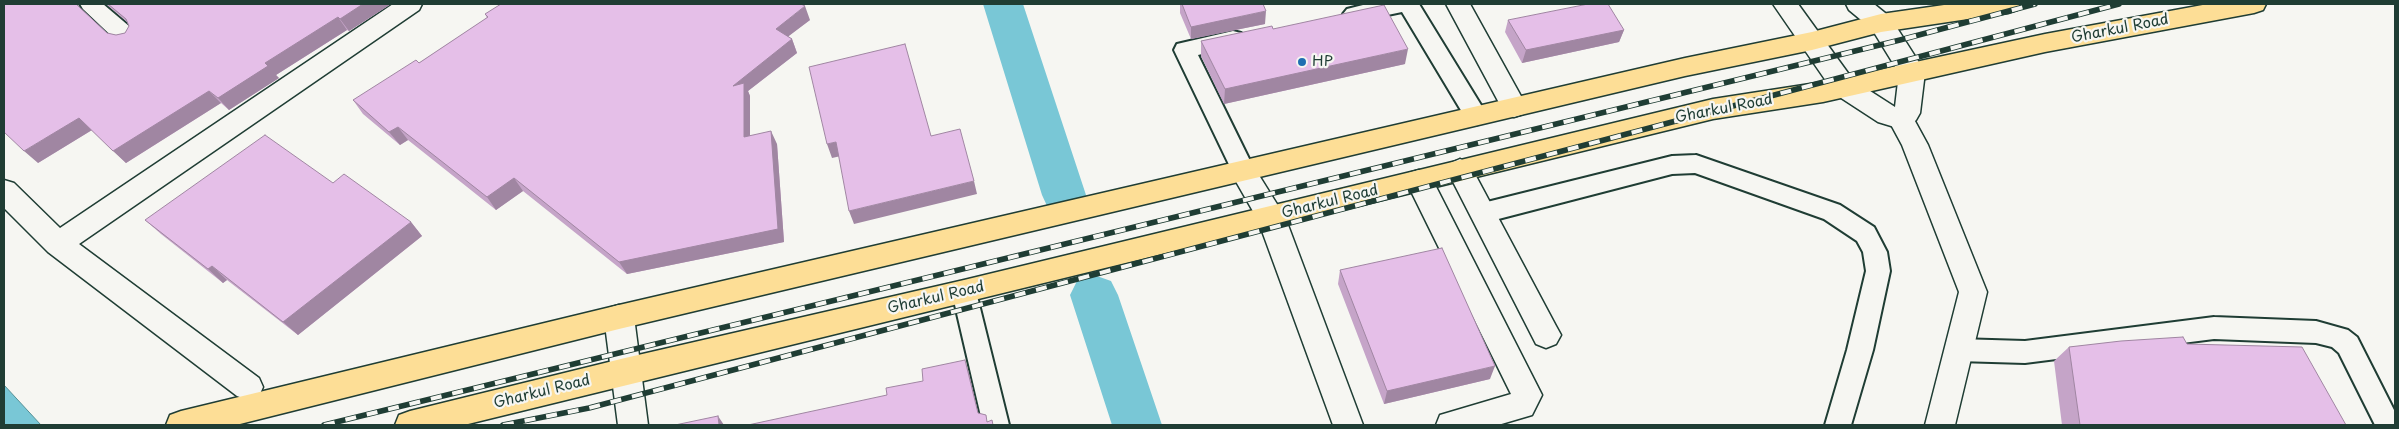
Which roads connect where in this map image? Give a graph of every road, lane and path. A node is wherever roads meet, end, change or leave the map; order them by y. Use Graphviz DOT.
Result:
graph roads {
  1 [pos="90,4"];
  2 [pos="410,4"];
  3 [pos="1403,4"];
  4 [pos="1408,4"];
  5 [pos="1458,4"];
  6 [pos="1785,4"];
  7 [pos="1858,4"];
  8 [pos="2008,4"];
  9 [pos="2254,4"];
  10 [pos="1331,18"];
  11 [pos="1882,23"];
  12 [pos="1249,36"];
  13 [pos="128,38"];
  14 [pos="1812,41"];
  15 [pos="1912,72"];
  16 [pos="1844,87"];
  17 [pos="1514,106"];
  18 [pos="1476,116"];
  19 [pos="1901,119"];
  20 [pos="1460,170"];
  21 [pos="1243,171"];
  22 [pos="1420,181"];
  23 [pos="4,191"];
  24 [pos="1483,213"];
  25 [pos="1271,217"];
  26 [pos="58,244"];
  27 [pos="964,292"];
  28 [pos="619,317"];
  29 [pos="1546,334"];
  30 [pos="1958,350"];
  31 [pos="625,371"];
  32 [pos="251,397"];
  33 [pos="183,425"];
  34 [pos="410,425"];
  35 [pos="633,425"];
  36 [pos="996,425"];
  37 [pos="1348,425"];
  38 [pos="1451,425"];
  39 [pos="1838,425"];
  40 [pos="1940,425"];
  41 [pos="2388,425"];
  1 -- 13 [label="lane"];
  2 -- 26 [label="street"];
  3 -- 10 [label="lane"];
  4 -- 18 [label="lane"];
  5 -- 17 [label="street"];
  6 -- 14 [label="street"];
  7 -- 11 [label="street"];
  8 -- 11 [label="main road"];
  9 -- 15 [label="main road, Gharkul Road"];
  11 -- 14 [label="main road"];
  11 -- 15 [label="street"];
  12 -- 21 [label="lane"];
  14 -- 16 [label="street"];
  14 -- 17 [label="main road"];
  15 -- 16 [label="main road, Gharkul Road"];
  15 -- 19 [label="street"];
  16 -- 19 [label="street"];
  16 -- 20 [label="main road, Gharkul Road"];
  17 -- 18 [label="main road"];
  18 -- 21 [label="main road"];
  19 -- 30 [label="street"];
  20 -- 22 [label="main road, Gharkul Road"];
  20 -- 24 [label="street"];
  21 -- 25 [label="street"];
  21 -- 28 [label="main road"];
  22 -- 25 [label="main road, Gharkul Road"];
  22 -- 38 [label="street"];
  23 -- 26 [label="street"];
  24 -- 29 [label="street"];
  24 -- 39 [label="lane"];
  25 -- 27 [label="main road, Gharkul Road"];
  25 -- 37 [label="street"];
  26 -- 32 [label="street"];
  27 -- 31 [label="main road, Gharkul Road"];
  27 -- 36 [label="lane"];
  28 -- 31 [label="street"];
  28 -- 32 [label="main road"];
  30 -- 40 [label="street"];
  30 -- 41 [label="lane"];
  31 -- 34 [label="main road, Gharkul Road"];
  31 -- 35 [label="street"];
  32 -- 33 [label="main road"];
}
